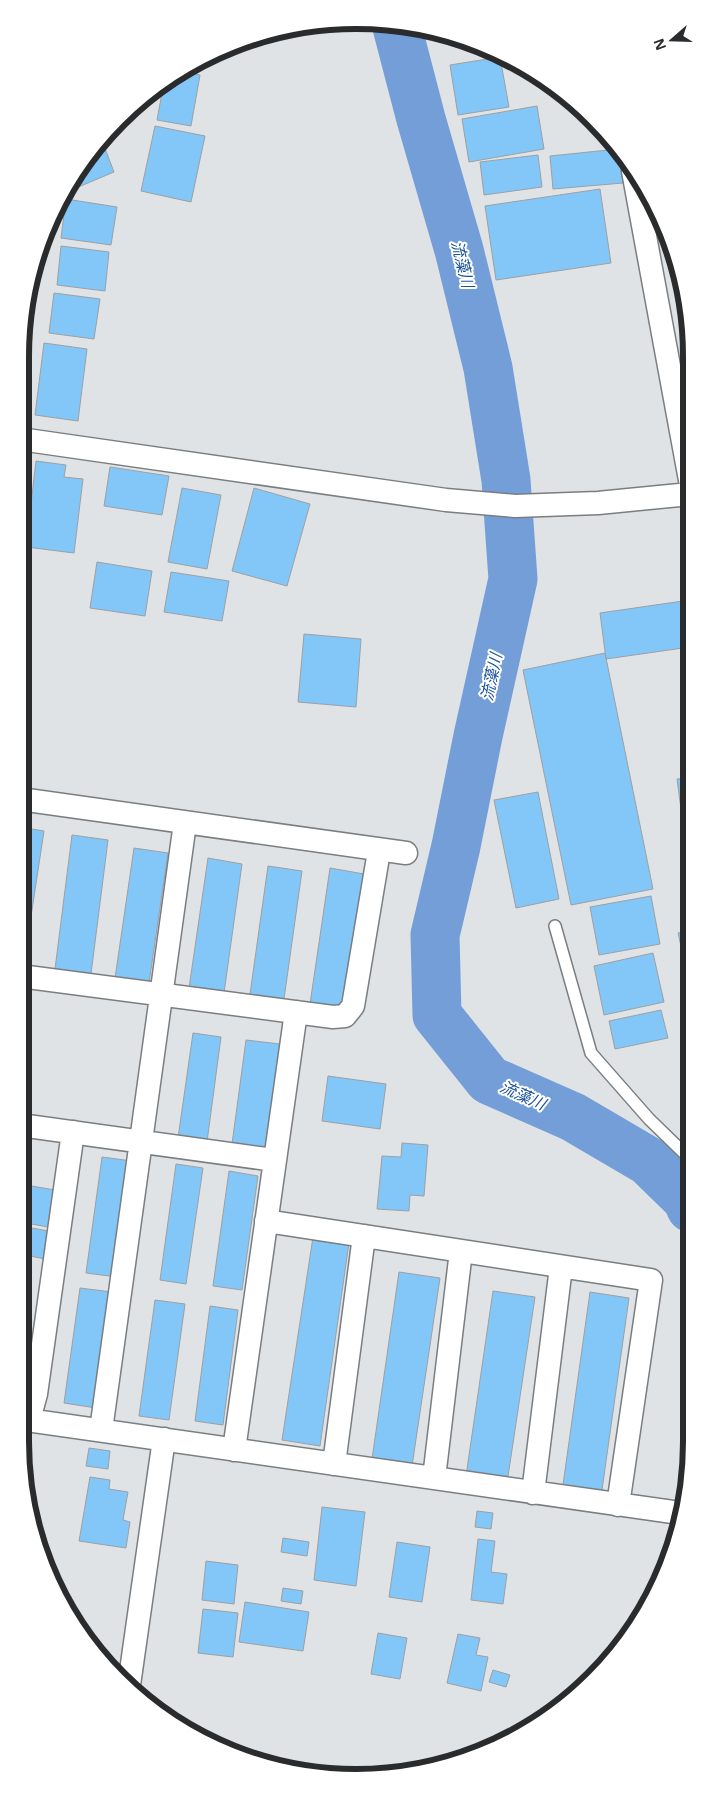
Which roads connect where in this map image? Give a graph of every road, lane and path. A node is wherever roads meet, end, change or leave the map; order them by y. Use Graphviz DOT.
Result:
graph roads {
  1 [pos="636,187"];
  2 [pos="29,440"];
  3 [pos="683,442"];
  4 [pos="683,495"];
  5 [pos="29,800"];
  6 [pos="185,823"];
  7 [pos="379,851"];
  8 [pos="406,854"];
  9 [pos="555,926"];
  10 [pos="29,977"];
  11 [pos="162,995"];
  12 [pos="296,1012"];
  13 [pos="29,1125"];
  14 [pos="73,1132"];
  15 [pos="141,1141"];
  16 [pos="683,1152"];
  17 [pos="274,1160"];
  18 [pos="266,1221"];
  19 [pos="364,1236"];
  20 [pos="461,1251"];
  21 [pos="561,1267"];
  22 [pos="29,1409"];
  23 [pos="29,1421"];
  24 [pos="101,1430"];
  25 [pos="164,1439"];
  26 [pos="234,1450"];
  27 [pos="334,1464"];
  28 [pos="434,1478"];
  29 [pos="533,1493"];
  30 [pos="618,1505"];
  31 [pos="675,1513"];
  32 [pos="130,1678"];
  1 -- 3 [label="street"];
  2 -- 4 [label="street"];
  5 -- 6 [label="street"];
  6 -- 7 [label="street"];
  6 -- 11 [label="street"];
  7 -- 8 [label="street"];
  7 -- 12 [label="street"];
  9 -- 16 [label="lane"];
  10 -- 11 [label="street"];
  11 -- 12 [label="street"];
  11 -- 15 [label="street"];
  12 -- 17 [label="street"];
  13 -- 14 [label="street"];
  14 -- 15 [label="street"];
  14 -- 22 [label="street"];
  15 -- 17 [label="street"];
  15 -- 24 [label="street"];
  17 -- 18 [label="street"];
  18 -- 19 [label="street"];
  18 -- 26 [label="street"];
  19 -- 20 [label="street"];
  19 -- 27 [label="street"];
  20 -- 21 [label="street"];
  20 -- 28 [label="street"];
  21 -- 29 [label="street"];
  21 -- 30 [label="street"];
  23 -- 24 [label="street"];
  24 -- 25 [label="street"];
  25 -- 26 [label="street"];
  25 -- 32 [label="street"];
  26 -- 27 [label="street"];
  27 -- 28 [label="street"];
  28 -- 29 [label="street"];
  29 -- 30 [label="street"];
  30 -- 31 [label="street"];
}
